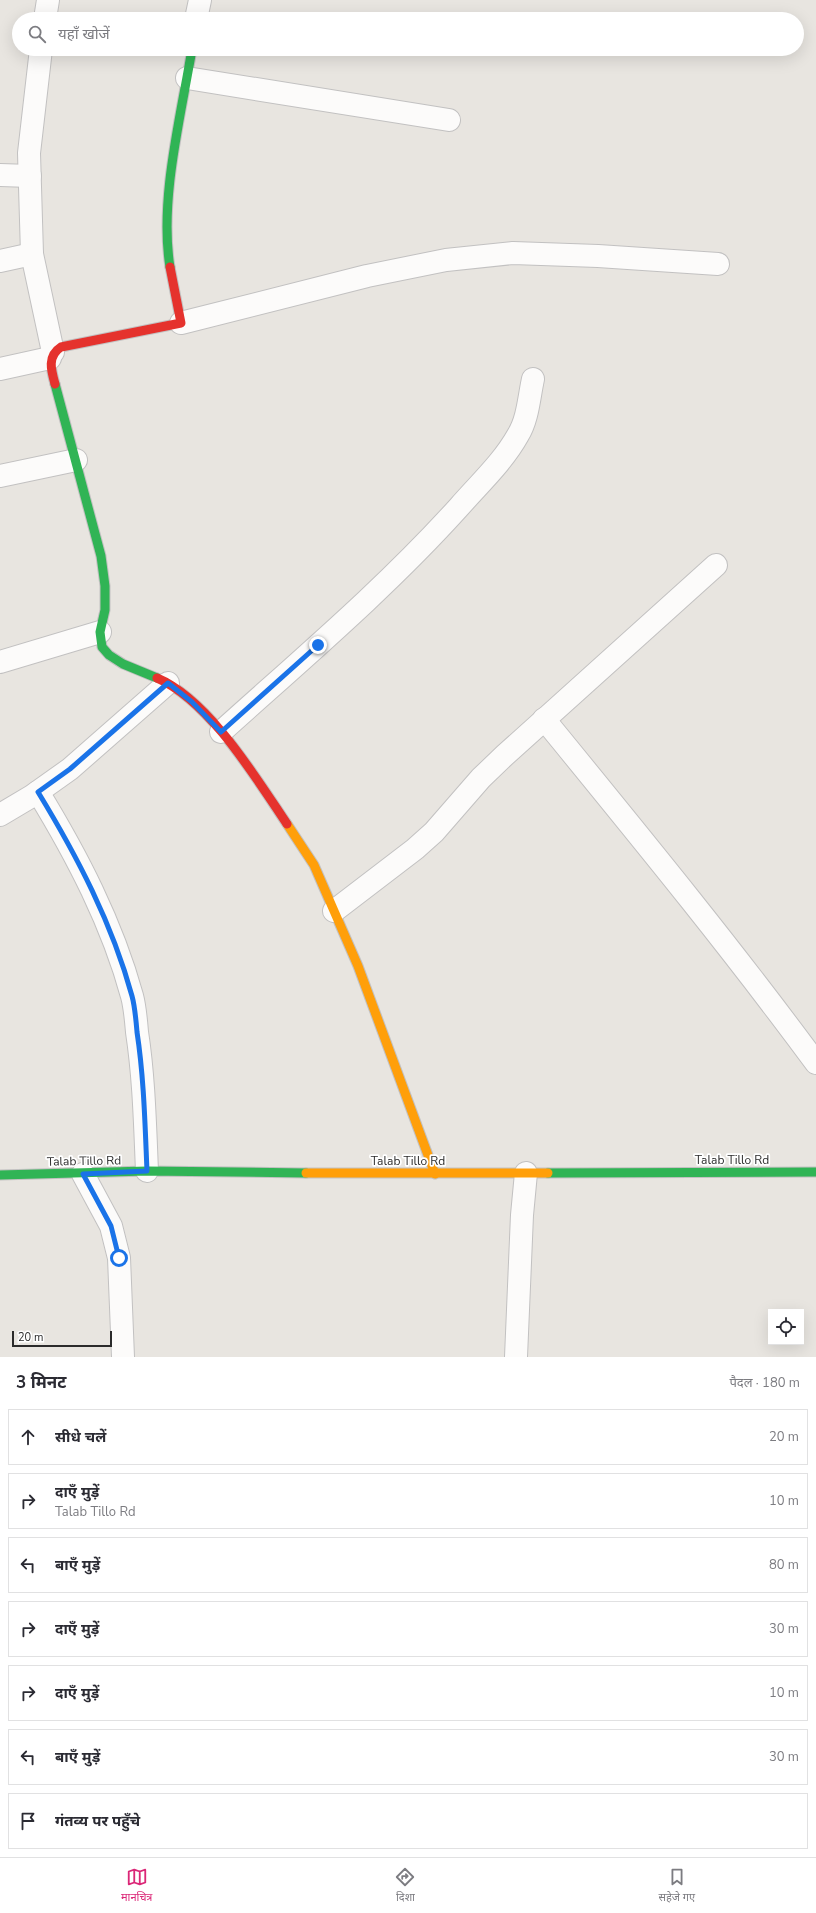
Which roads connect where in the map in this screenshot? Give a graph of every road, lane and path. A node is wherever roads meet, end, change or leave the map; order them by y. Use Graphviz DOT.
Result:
graph roads {
  1 [pos="48,0"];
  2 [pos="200,0"];
  3 [pos="46,12"];
  4 [pos="197,12"];
  5 [pos="40,56"];
  6 [pos="191,56"];
  7 [pos="187,78"];
  8 [pos="449,120"];
  9 [pos="0,176"];
  10 [pos="30,176"];
  11 [pos="32,254"];
  12 [pos="0,261"];
  13 [pos="718,264"];
  14 [pos="181,322"];
  15 [pos="52,355"];
  16 [pos="0,369"];
  17 [pos="533,379"];
  18 [pos="76,460"];
  19 [pos="0,476"];
  20 [pos="716,566"];
  21 [pos="100,632"];
  22 [pos="0,662"];
  23 [pos="168,683"];
  24 [pos="544,719"];
  25 [pos="221,732"];
  26 [pos="38,792"];
  27 [pos="0,815"];
  28 [pos="334,911"];
  29 [pos="816,1063"];
  30 [pos="147,1171"];
  31 [pos="816,1172"];
  32 [pos="526,1173"];
  33 [pos="83,1174"];
  34 [pos="435,1174"];
  35 [pos="0,1175"];
  36 [pos="123,1357"];
  37 [pos="516,1357"];
  1 -- 3 [label="street"];
  2 -- 4 [label="street"];
  5 -- 10 [label="street"];
  6 -- 7 [label="street"];
  7 -- 8 [label="street"];
  7 -- 14 [label="street"];
  9 -- 10 [label="street"];
  10 -- 11 [label="street"];
  11 -- 12 [label="street"];
  11 -- 15 [label="street"];
  13 -- 14 [label="street"];
  14 -- 15 [label="street"];
  15 -- 16 [label="street"];
  15 -- 18 [label="street"];
  17 -- 25 [label="street"];
  18 -- 19 [label="street"];
  18 -- 21 [label="street"];
  20 -- 24 [label="street"];
  21 -- 22 [label="street"];
  21 -- 23 [label="street"];
  23 -- 25 [label="street"];
  23 -- 26 [label="street"];
  24 -- 28 [label="street"];
  24 -- 29 [label="street"];
  25 -- 28 [label="street"];
  26 -- 27 [label="street"];
  26 -- 30 [label="street"];
  28 -- 34 [label="street"];
  30 -- 33 [label="street, Talab Tillo Rd"];
  30 -- 34 [label="street, Talab Tillo Rd"];
  31 -- 32 [label="street, Talab Tillo Rd"];
  32 -- 34 [label="street, Talab Tillo Rd"];
  32 -- 37 [label="street"];
  33 -- 35 [label="street, Talab Tillo Rd"];
  33 -- 36 [label="street"];
}
